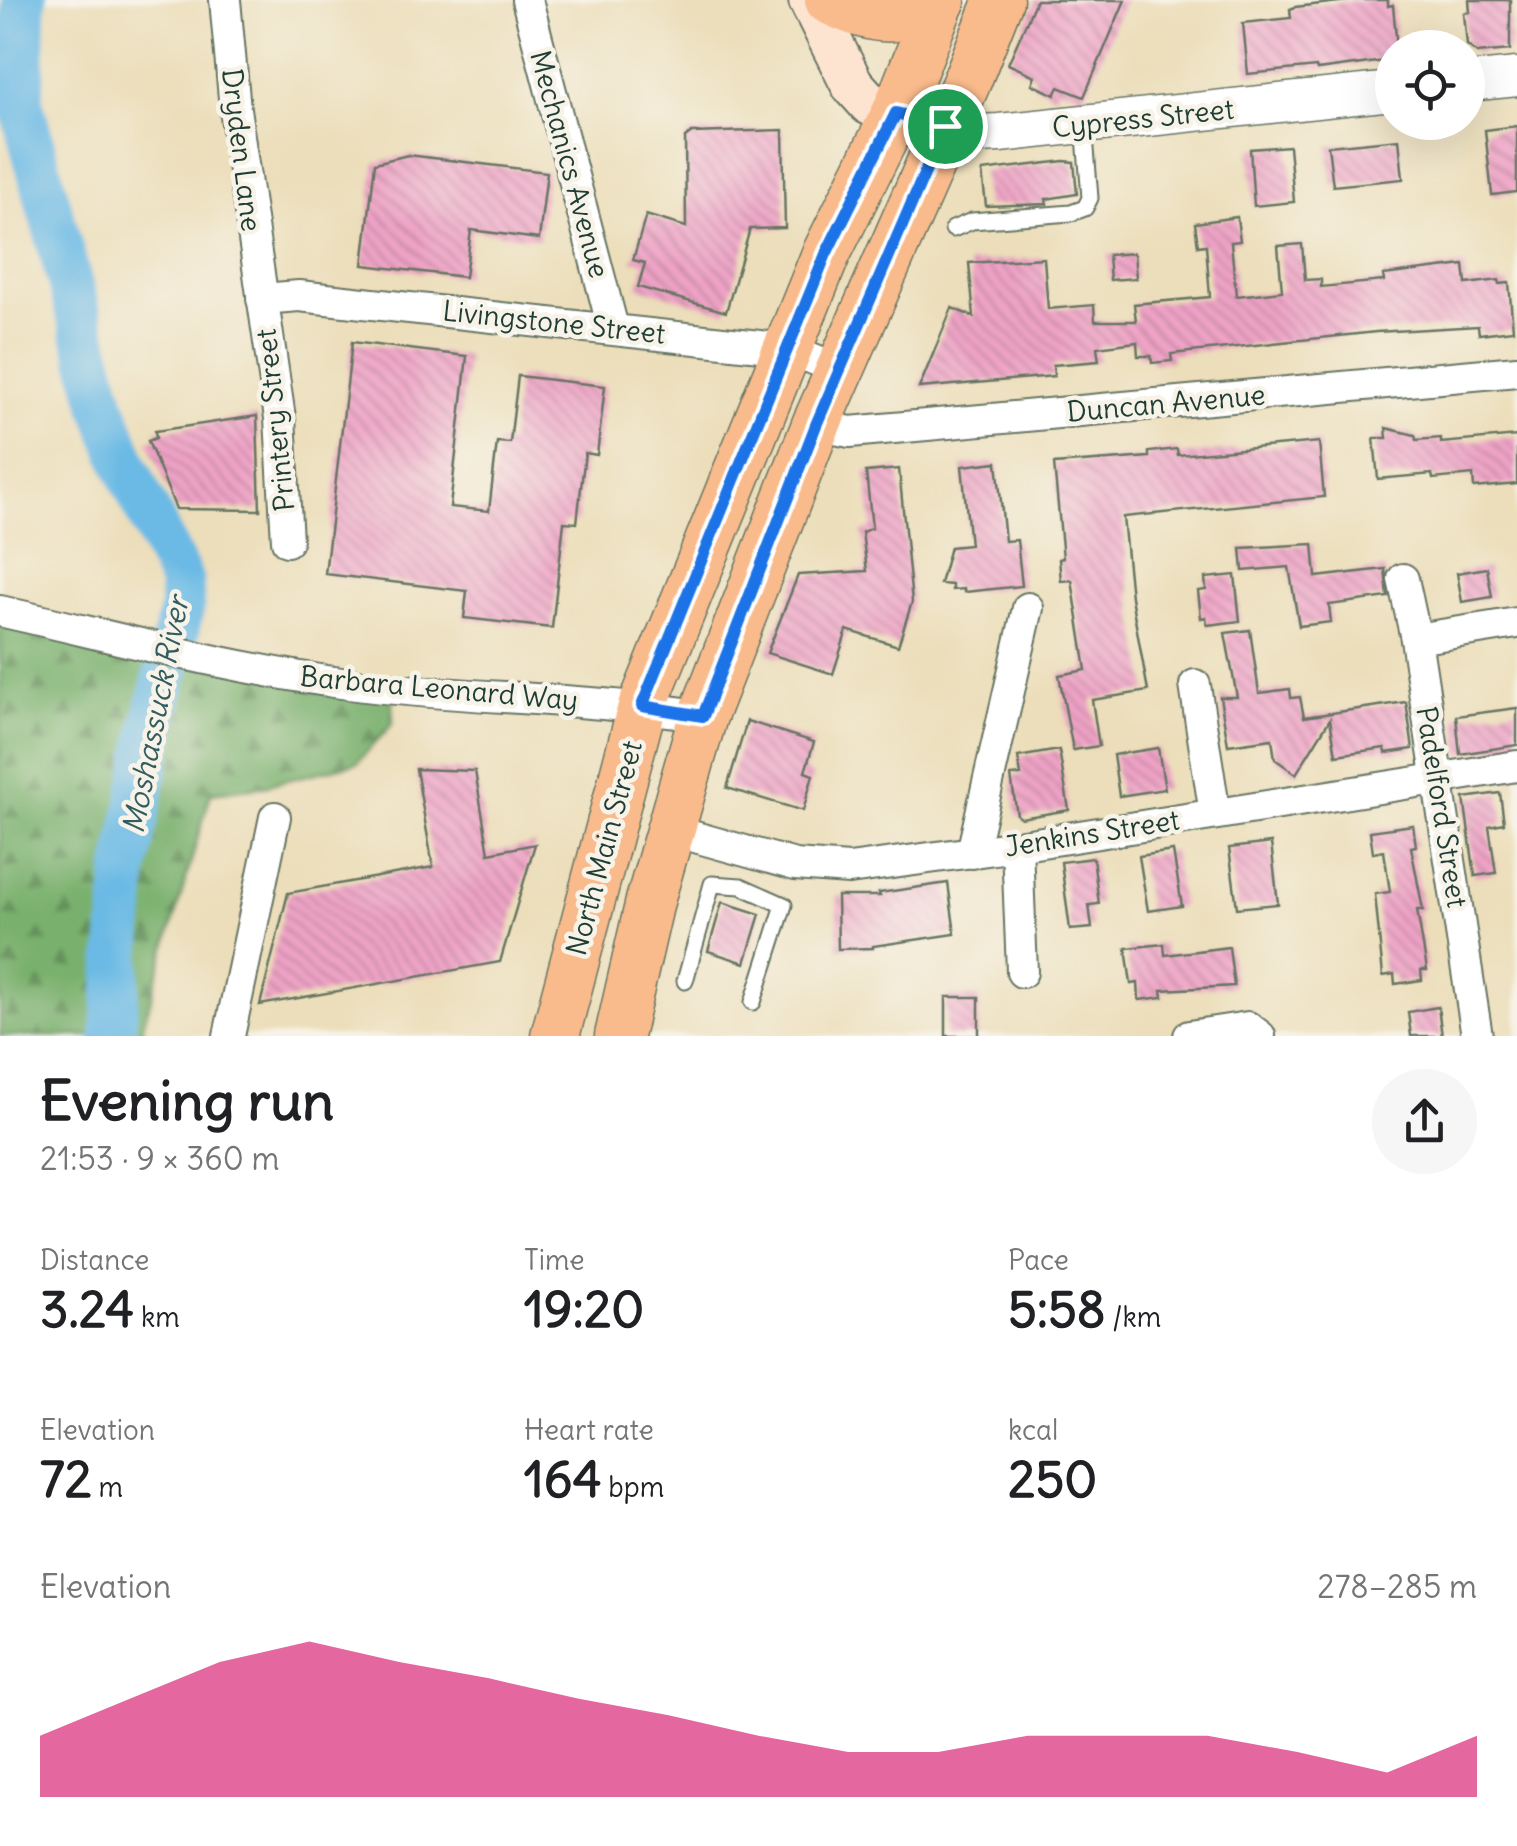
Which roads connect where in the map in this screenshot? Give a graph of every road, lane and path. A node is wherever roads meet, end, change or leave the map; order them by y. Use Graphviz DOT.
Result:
graph roads {
  1 [pos="225,0"];
  2 [pos="527,0"];
  3 [pos="810,0"];
  4 [pos="829,0"];
  5 [pos="941,0"];
  6 [pos="999,0"];
  7 [pos="1517,77"];
  8 [pos="1485,80"];
  9 [pos="1375,93"];
  10 [pos="896,113"];
  11 [pos="1084,124"];
  12 [pos="945,126"];
  13 [pos="953,229"];
  14 [pos="262,299"];
  15 [pos="612,328"];
  16 [pos="788,349"];
  17 [pos="841,370"];
  18 [pos="1517,370"];
  19 [pos="816,425"];
  20 [pos="287,541"];
  21 [pos="1404,579"];
  22 [pos="1028,608"];
  23 [pos="10,613"];
  24 [pos="1517,623"];
  25 [pos="1416,638"];
  26 [pos="1195,685"];
  27 [pos="642,706"];
  28 [pos="703,716"];
  29 [pos="1517,766"];
  30 [pos="1438,778"];
  31 [pos="1215,814"];
  32 [pos="276,816"];
  33 [pos="670,830"];
  34 [pos="1017,846"];
  35 [pos="972,853"];
  36 [pos="1022,972"];
  37 [pos="685,981"];
  38 [pos="753,1002"];
  39 [pos="1254,1032"];
  40 [pos="229,1036"];
  41 [pos="556,1036"];
  42 [pos="619,1036"];
  43 [pos="1189,1036"];
  44 [pos="1477,1036"];
  1 -- 14 [label="street, Dryden Lane"];
  2 -- 15 [label="street, Mechanics Avenue"];
  3 -- 10 [label="main road"];
  4 -- 5 [label="main road"];
  5 -- 10 [label="main road, North Main Street"];
  6 -- 12 [label="main road"];
  7 -- 8 [label="street"];
  9 -- 11 [label="street, Cypress Street"];
  10 -- 12 [label="street, Cypress Street"];
  10 -- 16 [label="main road, North Main Street"];
  11 -- 12 [label="street, Cypress Street"];
  11 -- 13 [label="lane"];
  12 -- 17 [label="main road"];
  14 -- 15 [label="street, Livingstone Street"];
  14 -- 20 [label="street, Printery Street"];
  15 -- 16 [label="street, Livingstone Street"];
  16 -- 17 [label="street, Livingstone Street"];
  16 -- 27 [label="main road, North Main Street"];
  17 -- 19 [label="main road"];
  18 -- 19 [label="street, Duncan Avenue"];
  19 -- 28 [label="main road"];
  21 -- 25 [label="street, Padelford Street"];
  22 -- 35 [label="street"];
  23 -- 27 [label="street, Barbara Leonard Way"];
  24 -- 25 [label="street"];
  25 -- 30 [label="street, Padelford Street"];
  26 -- 31 [label="street"];
  27 -- 28 [label="street, Barbara Leonard Way"];
  27 -- 41 [label="main road, North Main Street"];
  28 -- 33 [label="main road"];
  29 -- 30 [label="street, Jenkins Street"];
  30 -- 31 [label="street, Jenkins Street"];
  30 -- 44 [label="street, Padelford Street"];
  31 -- 34 [label="street, Jenkins Street"];
  32 -- 40 [label="street"];
  33 -- 35 [label="street, Jenkins Street"];
  33 -- 42 [label="main road"];
  34 -- 35 [label="street, Jenkins Street"];
  34 -- 36 [label="street"];
  37 -- 38 [label="lane"];
  39 -- 43 [label="street"];
}
